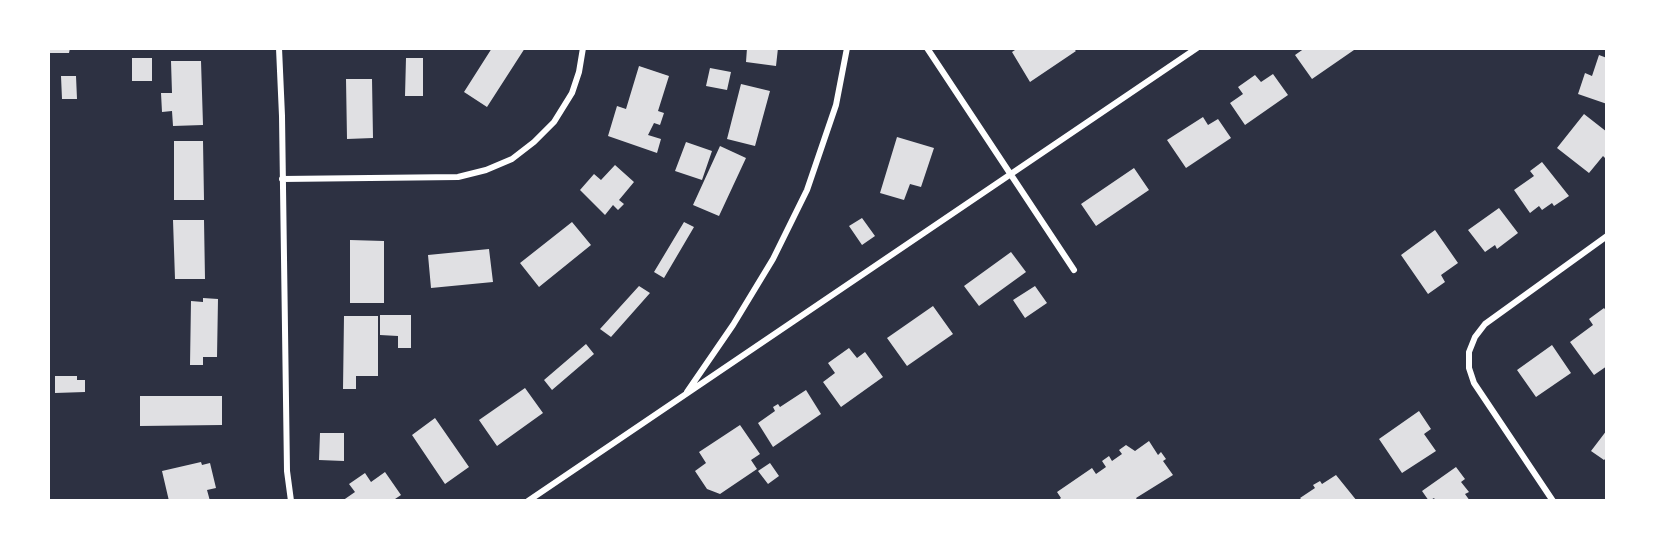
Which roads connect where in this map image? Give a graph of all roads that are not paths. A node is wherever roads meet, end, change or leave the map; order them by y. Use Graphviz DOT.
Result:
graph roads {
  1 [pos="279,48"];
  2 [pos="583,48"];
  3 [pos="847,48"];
  4 [pos="927,48"];
  5 [pos="1197,48"];
  6 [pos="1010,175"];
  7 [pos="282,179"];
  8 [pos="1607,236"];
  9 [pos="1074,270"];
  10 [pos="685,395"];
  11 [pos="291,501"];
  12 [pos="528,501"];
  13 [pos="1553,501"];
  1 -- 7 [label="street"];
  2 -- 7 [label="street"];
  3 -- 10 [label="street"];
  4 -- 6 [label="street"];
  5 -- 6 [label="street"];
  6 -- 9 [label="street"];
  6 -- 10 [label="street"];
  7 -- 11 [label="street"];
  8 -- 13 [label="street"];
  10 -- 12 [label="street"];
}
